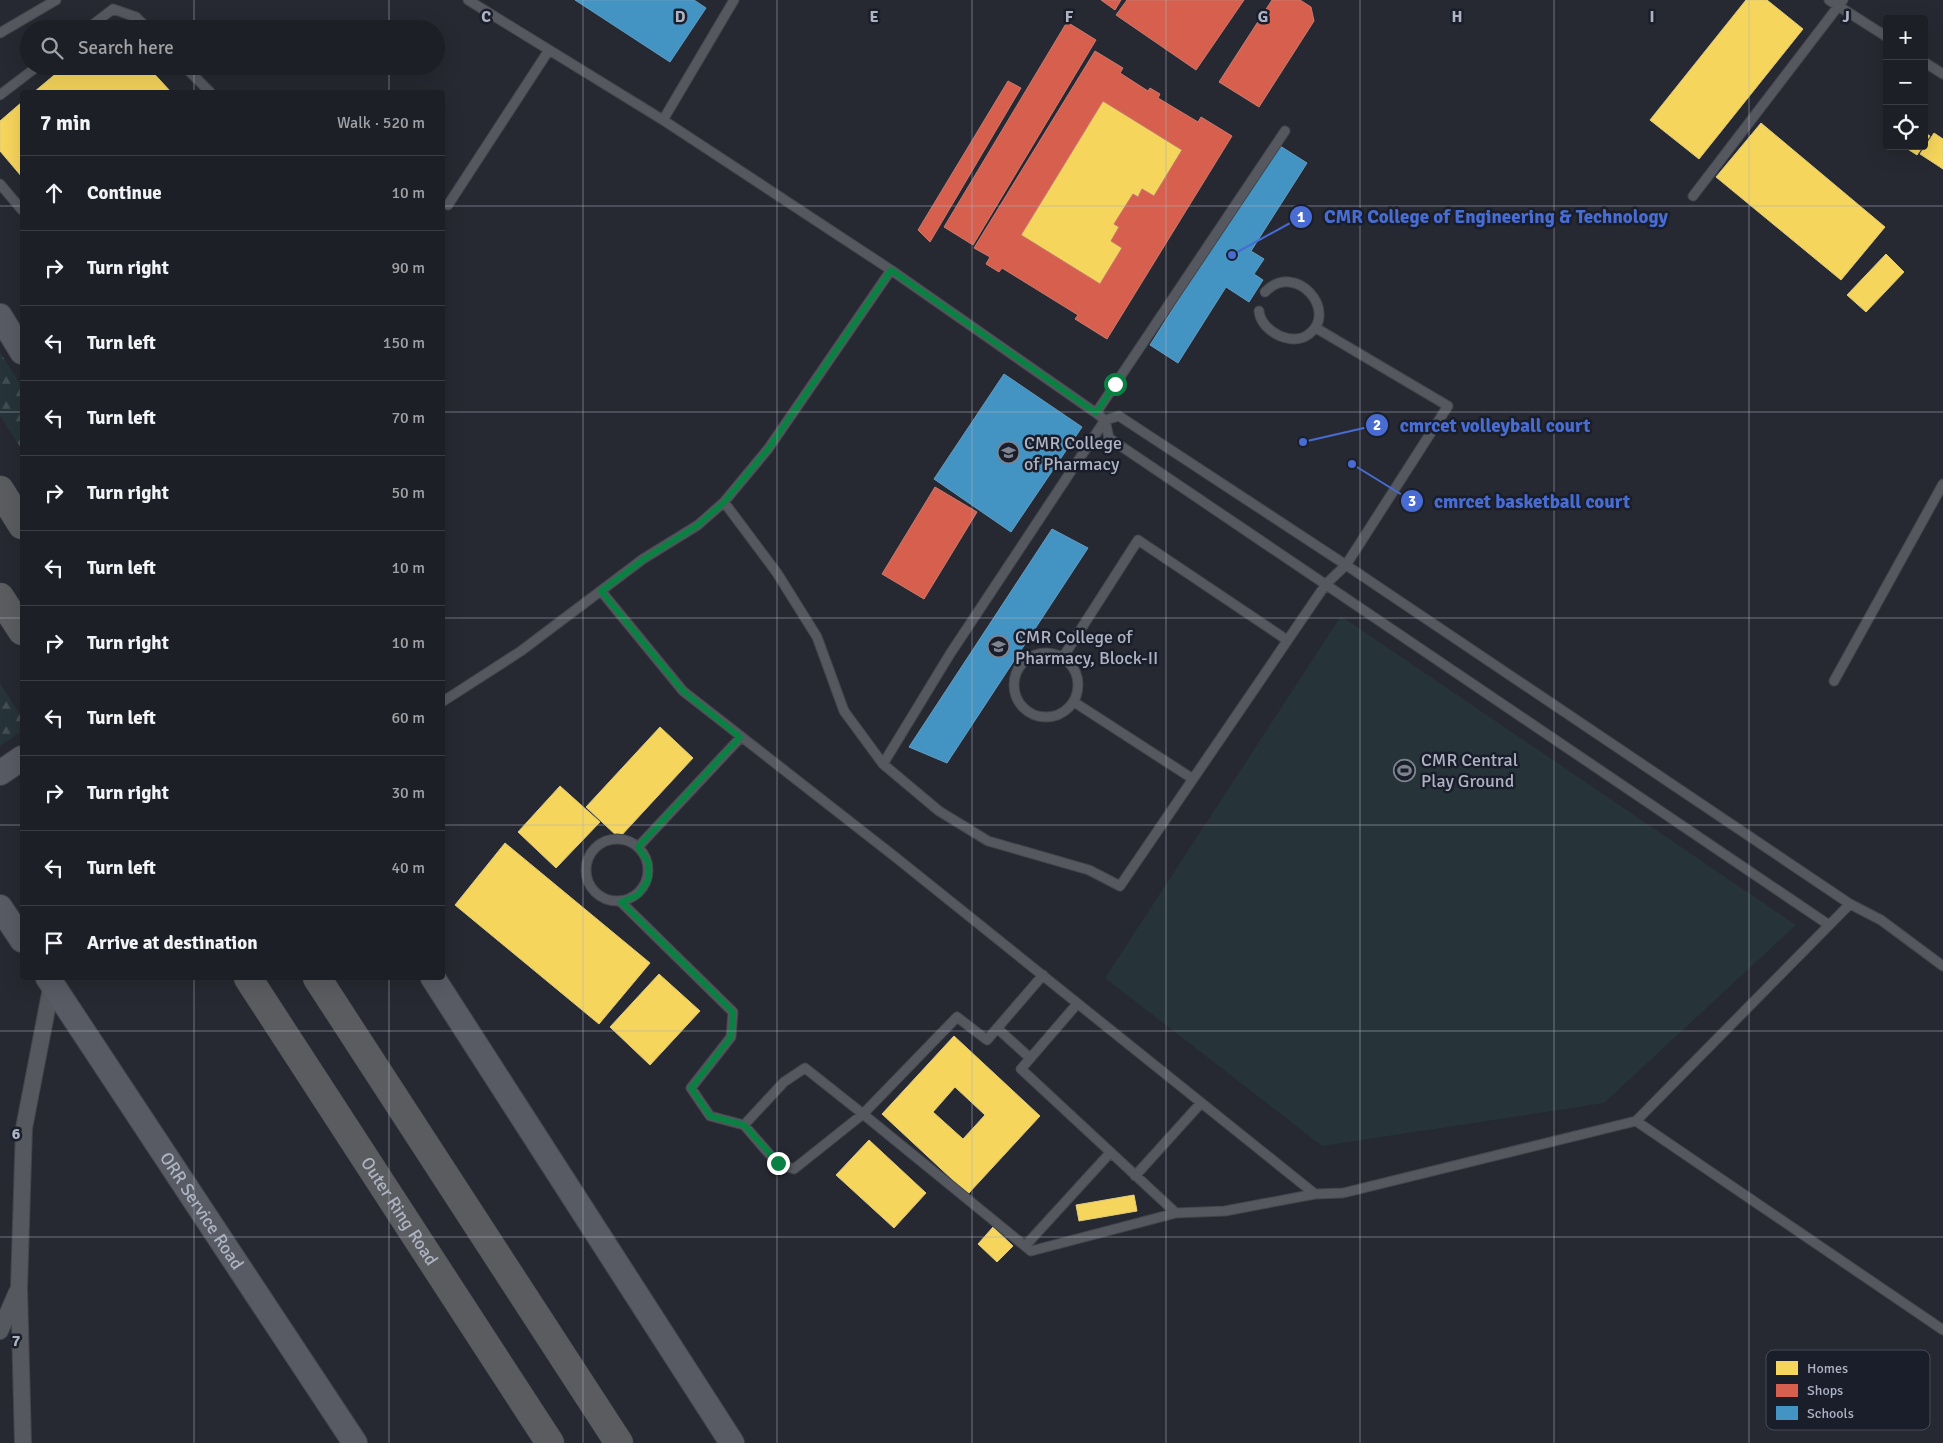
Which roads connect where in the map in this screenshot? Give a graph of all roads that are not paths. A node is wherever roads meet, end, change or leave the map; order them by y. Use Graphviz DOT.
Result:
graph roads {
  1 [pos="56,0"];
  2 [pos="468,0"];
  3 [pos="734,0"];
  4 [pos="1830,0"];
  5 [pos="1841,3"];
  6 [pos="22,20"];
  7 [pos="99,20"];
  8 [pos="139,20"];
  9 [pos="20,21"];
  10 [pos="0,33"];
  11 [pos="1883,34"];
  12 [pos="549,50"];
  13 [pos="1928,65"];
  14 [pos="1943,74"];
  15 [pos="27,75"];
  16 [pos="193,75"];
  17 [pos="208,90"];
  18 [pos="0,96"];
  19 [pos="663,120"];
  20 [pos="1285,131"];
  21 [pos="0,184"];
  22 [pos="1693,196"];
  23 [pos="448,205"];
  24 [pos="20,208"];
  25 [pos="891,270"];
  26 [pos="1265,292"];
  27 [pos="1259,311"];
  28 [pos="0,316"];
  29 [pos="1316,328"];
  30 [pos="20,349"];
  31 [pos="1096,413"];
  32 [pos="1104,420"];
  33 [pos="1943,484"];
  34 [pos="0,490"];
  35 [pos="724,502"];
  36 [pos="20,522"];
  37 [pos="1346,565"];
  38 [pos="1326,584"];
  39 [pos="601,591"];
  40 [pos="0,597"];
  41 [pos="20,628"];
  42 [pos="1288,640"];
  43 [pos="1063,657"];
  44 [pos="1834,681"];
  45 [pos="445,700"];
  46 [pos="1074,702"];
  47 [pos="740,737"];
  48 [pos="20,759"];
  49 [pos="883,764"];
  50 [pos="0,772"];
  51 [pos="1193,779"];
  52 [pos="638,847"];
  53 [pos="621,902"];
  54 [pos="1850,904"];
  55 [pos="0,907"];
  56 [pos="1829,925"];
  57 [pos="20,937"];
  58 [pos="1943,966"];
  59 [pos="1043,975"];
  60 [pos="50,980"];
  61 [pos="249,980"];
  62 [pos="318,980"];
  63 [pos="434,980"];
  64 [pos="1077,1004"];
  65 [pos="997,1028"];
  66 [pos="1030,1058"];
  67 [pos="1201,1103"];
  68 [pos="863,1114"];
  69 [pos="1636,1121"];
  70 [pos="744,1125"];
  71 [pos="1110,1153"];
  72 [pos="1135,1176"];
  73 [pos="1315,1194"];
  74 [pos="1176,1213"];
  75 [pos="1025,1246"];
  76 [pos="19,1288"];
  77 [pos="1943,1330"];
  78 [pos="0,1331"];
  79 [pos="23,1443"];
  80 [pos="355,1443"];
  81 [pos="550,1443"];
  82 [pos="619,1443"];
  83 [pos="732,1443"];
  1 -- 6 [label="lane"];
  2 -- 12 [label="lane"];
  3 -- 19 [label="lane"];
  4 -- 5 [label="lane"];
  5 -- 11 [label="lane"];
  5 -- 22 [label="lane"];
  7 -- 8 [label="lane"];
  9 -- 10 [label="lane"];
  12 -- 19 [label="lane"];
  12 -- 23 [label="lane"];
  13 -- 14 [label="lane"];
  15 -- 18 [label="lane"];
  16 -- 17 [label="lane"];
  19 -- 25 [label="lane"];
  20 -- 31 [label="lane"];
  21 -- 24 [label="lane"];
  25 -- 31 [label="lane"];
  25 -- 35 [label="lane"];
  26 -- 29 [label="lane"];
  27 -- 29 [label="lane"];
  28 -- 30 [label="main road"];
  29 -- 37 [label="lane"];
  31 -- 32 [label="lane"];
  32 -- 37 [label="lane"];
  32 -- 38 [label="lane"];
  32 -- 49 [label="lane"];
  33 -- 44 [label="lane"];
  34 -- 36 [label="highway"];
  35 -- 39 [label="lane"];
  35 -- 49 [label="lane"];
  37 -- 38 [label="lane"];
  37 -- 54 [label="lane"];
  38 -- 42 [label="lane"];
  38 -- 56 [label="lane"];
  39 -- 45 [label="lane"];
  39 -- 47 [label="lane"];
  40 -- 41 [label="highway"];
  42 -- 43 [label="lane"];
  42 -- 51 [label="lane"];
  43 -- 46 [label="lane"];
  43 -- 46 [label="lane"];
  46 -- 51 [label="lane"];
  47 -- 52 [label="lane"];
  47 -- 59 [label="lane"];
  48 -- 50 [label="main road"];
  49 -- 51 [label="lane"];
  52 -- 53 [label="lane"];
  52 -- 53 [label="lane"];
  53 -- 70 [label="lane"];
  54 -- 56 [label="lane"];
  54 -- 58 [label="lane"];
  55 -- 57 [label="main road"];
  56 -- 69 [label="lane"];
  59 -- 64 [label="lane"];
  59 -- 65 [label="lane"];
  60 -- 76 [label="street"];
  60 -- 80 [label="main road, ORR Service Road"];
  61 -- 81 [label="highway, Outer Ring Road"];
  62 -- 82 [label="highway"];
  63 -- 83 [label="main road"];
  64 -- 66 [label="lane"];
  64 -- 67 [label="lane"];
  65 -- 66 [label="lane"];
  65 -- 68 [label="lane"];
  66 -- 71 [label="lane"];
  67 -- 72 [label="lane"];
  67 -- 73 [label="lane"];
  68 -- 70 [label="lane"];
  68 -- 70 [label="lane"];
  68 -- 75 [label="lane"];
  69 -- 73 [label="lane"];
  69 -- 77 [label="lane"];
  71 -- 72 [label="lane"];
  71 -- 75 [label="lane"];
  72 -- 74 [label="lane"];
  73 -- 74 [label="lane"];
  74 -- 75 [label="lane"];
  76 -- 78 [label="street"];
  76 -- 79 [label="street"];
}
